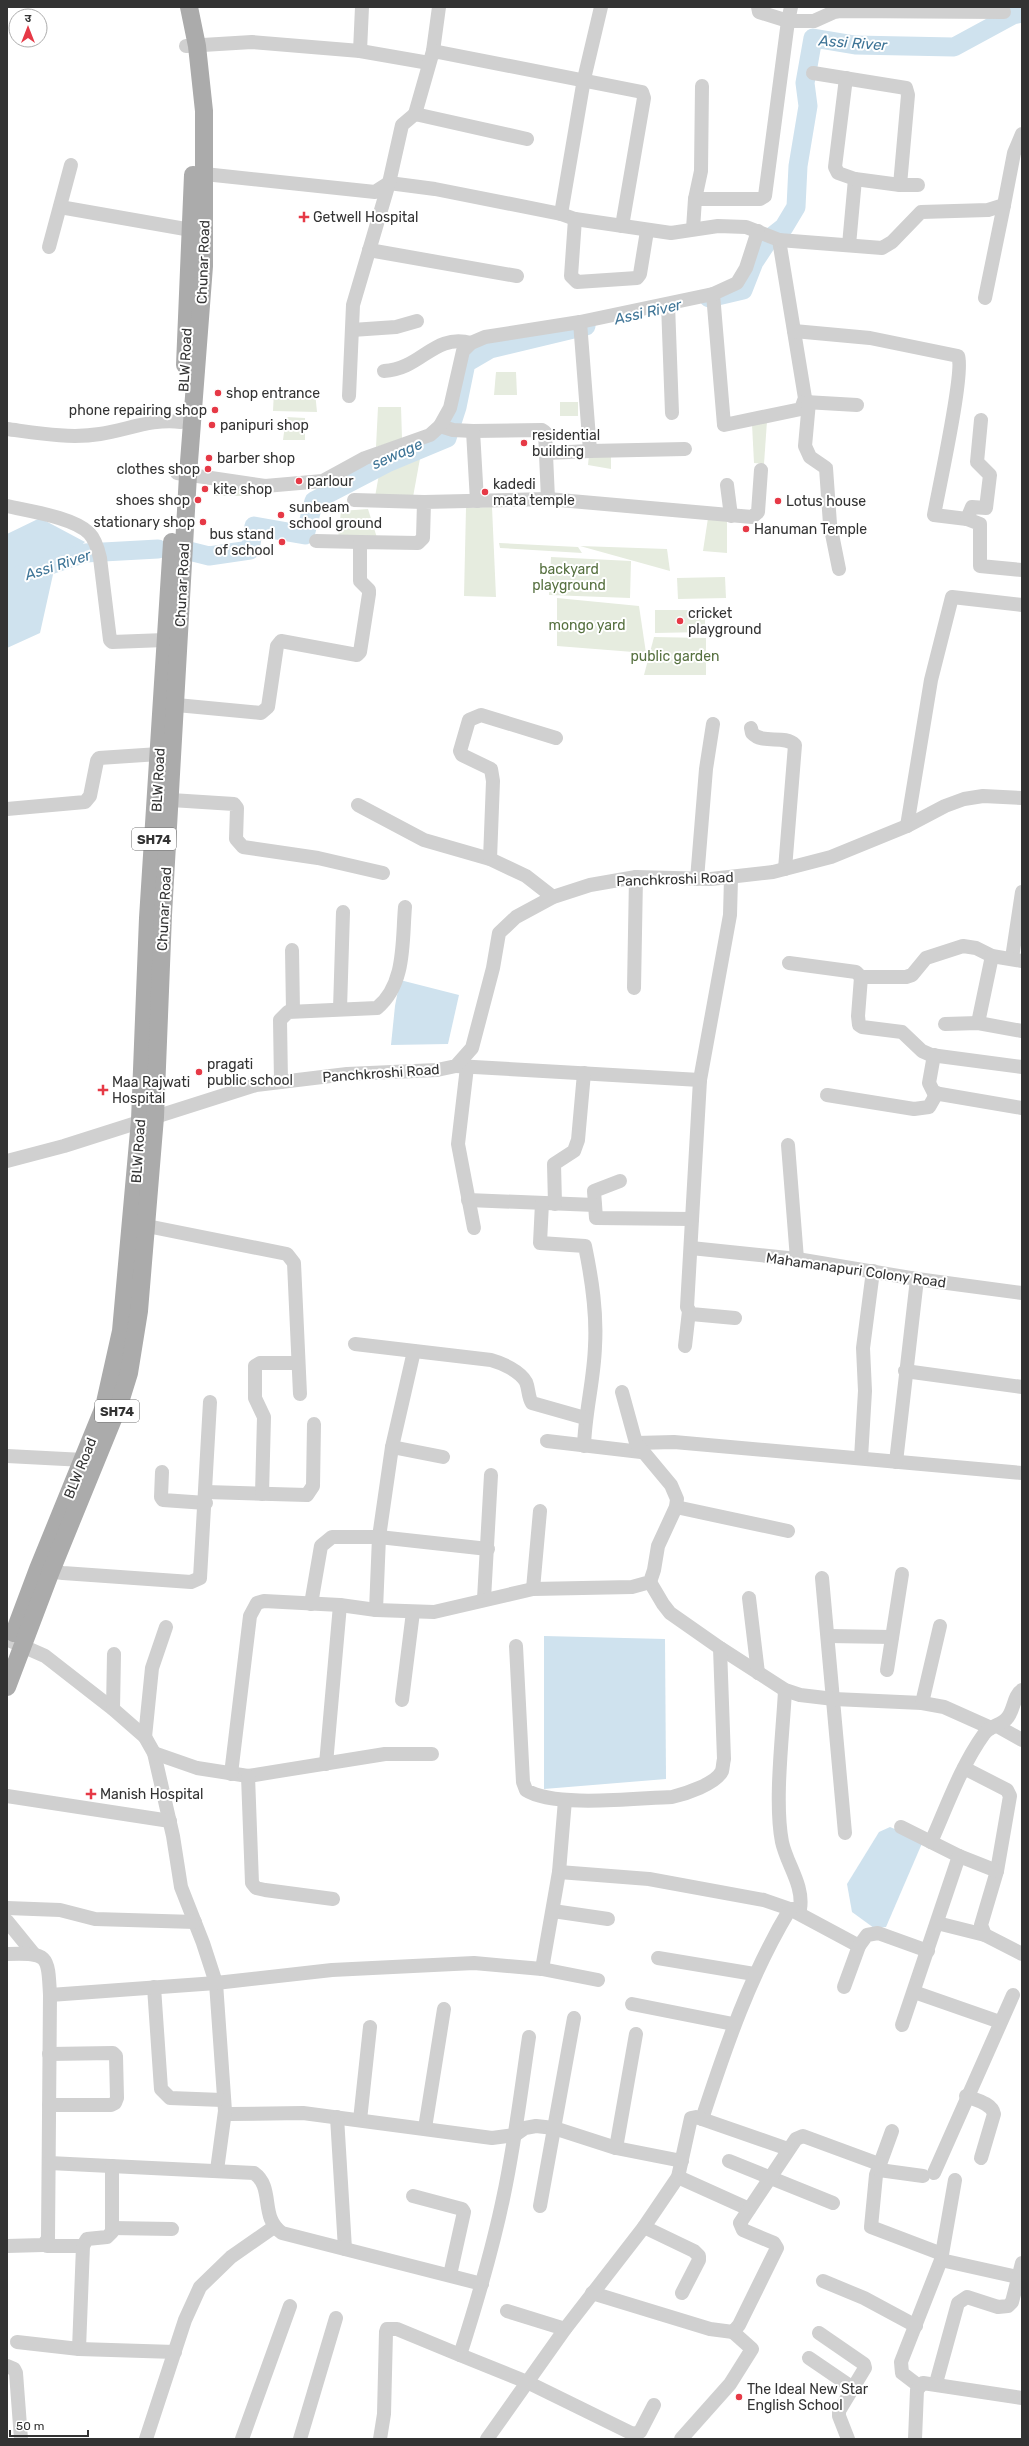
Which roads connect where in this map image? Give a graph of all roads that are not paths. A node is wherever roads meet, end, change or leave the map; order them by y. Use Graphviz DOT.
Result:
graph roads {
  1 [pos="177,7"];
  2 [pos="188,7"];
  3 [pos="362,7"];
  4 [pos="439,7"];
  5 [pos="601,7"];
  6 [pos="758,7"];
  7 [pos="790,7"];
  8 [pos="1004,12"];
  9 [pos="788,21"];
  10 [pos="192,46"];
  11 [pos="360,51"];
  12 [pos="431,57"];
  13 [pos="813,73"];
  14 [pos="846,78"];
  15 [pos="584,79"];
  16 [pos="702,86"];
  17 [pos="415,114"];
  18 [pos="1022,134"];
  19 [pos="527,139"];
  20 [pos="71,165"];
  21 [pos="199,174"];
  22 [pos="856,178"];
  23 [pos="388,183"];
  24 [pos="900,185"];
  25 [pos="918,185"];
  26 [pos="695,199"];
  27 [pos="1004,205"];
  28 [pos="60,207"];
  29 [pos="561,214"];
  30 [pos="575,219"];
  31 [pos="622,226"];
  32 [pos="693,229"];
  33 [pos="191,230"];
  34 [pos="647,230"];
  35 [pos="770,236"];
  36 [pos="848,245"];
  37 [pos="49,247"];
  38 [pos="369,250"];
  39 [pos="518,276"];
  40 [pos="714,296"];
  41 [pos="985,298"];
  42 [pos="668,307"];
  43 [pos="194,309"];
  44 [pos="417,320"];
  45 [pos="580,326"];
  46 [pos="352,330"];
  47 [pos="794,331"];
  48 [pos="471,343"];
  49 [pos="384,371"];
  50 [pos="350,396"];
  51 [pos="807,402"];
  52 [pos="857,405"];
  53 [pos="672,413"];
  54 [pos="981,420"];
  55 [pos="182,422"];
  56 [pos="440,426"];
  57 [pos="7,429"];
  58 [pos="473,431"];
  59 [pos="685,449"];
  60 [pos="590,451"];
  61 [pos="547,453"];
  62 [pos="761,470"];
  63 [pos="182,474"];
  64 [pos="727,486"];
  65 [pos="548,499"];
  66 [pos="354,500"];
  67 [pos="477,501"];
  68 [pos="424,502"];
  69 [pos="7,506"];
  70 [pos="731,516"];
  71 [pos="967,519"];
  72 [pos="316,541"];
  73 [pos="360,542"];
  74 [pos="177,561"];
  75 [pos="839,569"];
  76 [pos="1022,570"];
  77 [pos="1022,605"];
  78 [pos="165,640"];
  79 [pos="169,704"];
  80 [pos="713,724"];
  81 [pos="751,728"];
  82 [pos="556,738"];
  83 [pos="159,754"];
  84 [pos="1022,798"];
  85 [pos="164,801"];
  86 [pos="358,805"];
  87 [pos="7,808"];
  88 [pos="907,826"];
  89 [pos="490,859"];
  90 [pos="785,869"];
  91 [pos="383,873"];
  92 [pos="636,877"];
  93 [pos="731,878"];
  94 [pos="697,879"];
  95 [pos="1022,892"];
  96 [pos="552,897"];
  97 [pos="405,907"];
  98 [pos="343,912"];
  99 [pos="292,950"];
  100 [pos="992,956"];
  101 [pos="1017,960"];
  102 [pos="789,962"];
  103 [pos="860,977"];
  104 [pos="634,988"];
  105 [pos="340,1009"];
  106 [pos="293,1011"];
  107 [pos="978,1023"];
  108 [pos="945,1024"];
  109 [pos="1022,1031"];
  110 [pos="934,1055"];
  111 [pos="461,1066"];
  112 [pos="1022,1067"];
  113 [pos="584,1073"];
  114 [pos="700,1080"];
  115 [pos="281,1082"];
  116 [pos="936,1093"];
  117 [pos="827,1095"];
  118 [pos="1022,1108"];
  119 [pos="148,1119"];
  120 [pos="788,1145"];
  121 [pos="7,1161"];
  122 [pos="620,1181"];
  123 [pos="468,1200"];
  124 [pos="549,1203"];
  125 [pos="595,1205"];
  126 [pos="692,1219"];
  127 [pos="147,1226"];
  128 [pos="474,1228"];
  129 [pos="691,1248"];
  130 [pos="797,1259"];
  131 [pos="873,1271"];
  132 [pos="917,1279"];
  133 [pos="1022,1293"];
  134 [pos="689,1311"];
  135 [pos="735,1318"];
  136 [pos="356,1344"];
  137 [pos="685,1346"];
  138 [pos="414,1351"];
  139 [pos="298,1363"];
  140 [pos="905,1371"];
  141 [pos="1022,1387"];
  142 [pos="622,1392"];
  143 [pos="300,1394"];
  144 [pos="210,1402"];
  145 [pos="585,1418"];
  146 [pos="314,1424"];
  147 [pos="547,1441"];
  148 [pos="584,1446"];
  149 [pos="392,1447"];
  150 [pos="638,1448"];
  151 [pos="7,1456"];
  152 [pos="443,1457"];
  153 [pos="860,1458"];
  154 [pos="84,1460"];
  155 [pos="896,1462"];
  156 [pos="162,1472"];
  157 [pos="1022,1473"];
  158 [pos="491,1475"];
  159 [pos="262,1494"];
  160 [pos="206,1498"];
  161 [pos="676,1507"];
  162 [pos="540,1511"];
  163 [pos="788,1531"];
  164 [pos="379,1537"];
  165 [pos="488,1549"];
  166 [pos="44,1570"];
  167 [pos="902,1574"];
  168 [pos="822,1578"];
  169 [pos="650,1582"];
  170 [pos="533,1589"];
  171 [pos="749,1598"];
  172 [pos="484,1599"];
  173 [pos="311,1604"];
  174 [pos="340,1605"];
  175 [pos="376,1610"];
  176 [pos="413,1612"];
  177 [pos="13,1622"];
  178 [pos="940,1626"];
  179 [pos="166,1627"];
  180 [pos="828,1636"];
  181 [pos="892,1637"];
  182 [pos="516,1646"];
  183 [pos="13,1647"];
  184 [pos="720,1648"];
  185 [pos="114,1654"];
  186 [pos="887,1670"];
  187 [pos="758,1673"];
  188 [pos="7,1688"];
  189 [pos="785,1690"];
  190 [pos="1022,1690"];
  191 [pos="834,1699"];
  192 [pos="402,1700"];
  193 [pos="922,1703"];
  194 [pos="113,1709"];
  195 [pos="994,1727"];
  196 [pos="145,1737"];
  197 [pos="1022,1740"];
  198 [pos="154,1753"];
  199 [pos="432,1754"];
  200 [pos="326,1764"];
  201 [pos="964,1768"];
  202 [pos="231,1774"];
  203 [pos="248,1776"];
  204 [pos="7,1796"];
  205 [pos="565,1800"];
  206 [pos="170,1821"];
  207 [pos="901,1827"];
  208 [pos="845,1833"];
  209 [pos="931,1842"];
  210 [pos="959,1856"];
  211 [pos="997,1871"];
  212 [pos="559,1872"];
  213 [pos="333,1899"];
  214 [pos="7,1908"];
  215 [pos="552,1910"];
  216 [pos="790,1910"];
  217 [pos="608,1918"];
  218 [pos="7,1922"];
  219 [pos="195,1922"];
  220 [pos="937,1922"];
  221 [pos="985,1935"];
  222 [pos="859,1946"];
  223 [pos="928,1951"];
  224 [pos="7,1954"];
  225 [pos="33,1954"];
  226 [pos="1022,1954"];
  227 [pos="658,1958"];
  228 [pos="542,1969"];
  229 [pos="754,1974"];
  230 [pos="598,1980"];
  231 [pos="216,1983"];
  232 [pos="154,1987"];
  233 [pos="844,1987"];
  234 [pos="914,1992"];
  235 [pos="50,1995"];
  236 [pos="1013,1995"];
  237 [pos="632,2004"];
  238 [pos="444,2009"];
  239 [pos="574,2018"];
  240 [pos="1000,2022"];
  241 [pos="733,2024"];
  242 [pos="902,2025"];
  243 [pos="370,2027"];
  244 [pos="636,2034"];
  245 [pos="528,2037"];
  246 [pos="49,2054"];
  247 [pos="966,2096"];
  248 [pos="49,2105"];
  249 [pos="223,2105"];
  250 [pos="336,2117"];
  251 [pos="702,2119"];
  252 [pos="360,2120"];
  253 [pos="426,2128"];
  254 [pos="554,2128"];
  255 [pos="892,2131"];
  256 [pos="515,2135"];
  257 [pos="616,2148"];
  258 [pos="788,2150"];
  259 [pos="981,2158"];
  260 [pos="682,2161"];
  261 [pos="729,2162"];
  262 [pos="49,2163"];
  263 [pos="112,2166"];
  264 [pos="217,2170"];
  265 [pos="877,2175"];
  266 [pos="678,2177"];
  267 [pos="771,2179"];
  268 [pos="955,2180"];
  269 [pos="413,2196"];
  270 [pos="833,2203"];
  271 [pos="540,2206"];
  272 [pos="749,2209"];
  273 [pos="274,2227"];
  274 [pos="644,2227"];
  275 [pos="112,2228"];
  276 [pos="172,2229"];
  277 [pos="7,2246"];
  278 [pos="48,2246"];
  279 [pos="83,2246"];
  280 [pos="345,2248"];
  281 [pos="941,2257"];
  282 [pos="1021,2273"];
  283 [pos="450,2275"];
  284 [pos="823,2281"];
  285 [pos="482,2284"];
  286 [pos="592,2293"];
  287 [pos="682,2293"];
  288 [pos="290,2306"];
  289 [pos="507,2311"];
  290 [pos="336,2318"];
  291 [pos="916,2326"];
  292 [pos="565,2329"];
  293 [pos="733,2332"];
  294 [pos="819,2333"];
  295 [pos="17,2342"];
  296 [pos="79,2349"];
  297 [pos="175,2352"];
  298 [pos="460,2355"];
  299 [pos="809,2358"];
  300 [pos="7,2366"];
  301 [pos="527,2382"];
  302 [pos="936,2383"];
  303 [pos="919,2386"];
  304 [pos="853,2388"];
  305 [pos="1022,2398"];
  306 [pos="654,2405"];
  307 [pos="21,2439"];
  308 [pos="146,2439"];
  309 [pos="242,2439"];
  310 [pos="300,2439"];
  311 [pos="380,2439"];
  312 [pos="487,2439"];
  313 [pos="681,2439"];
  314 [pos="848,2439"];
  315 [pos="915,2439"];
  1 -- 10 [label="main road, BLW Road / SH74"];
  2 -- 10 [label="main road, SH74"];
  3 -- 11 [label="street"];
  4 -- 12 [label="street"];
  5 -- 15 [label="street"];
  6 -- 9 [label="street"];
  7 -- 9 [label="street"];
  8 -- 9 [label="street"];
  9 -- 26 [label="street"];
  10 -- 11 [label="street"];
  10 -- 21 [label="main road, BLW Road / SH74"];
  11 -- 12 [label="street"];
  12 -- 15 [label="street"];
  12 -- 17 [label="street"];
  13 -- 14 [label="street"];
  14 -- 22 [label="street"];
  14 -- 24 [label="street"];
  15 -- 29 [label="street"];
  15 -- 31 [label="street"];
  16 -- 26 [label="street"];
  17 -- 19 [label="street"];
  17 -- 23 [label="street"];
  18 -- 27 [label="street"];
  20 -- 28 [label="street"];
  21 -- 23 [label="street"];
  21 -- 33 [label="main road, BLW Road / SH74"];
  21 -- 43 [label="main road, Chunar Road / SH74"];
  22 -- 24 [label="street"];
  22 -- 36 [label="street"];
  23 -- 29 [label="street"];
  23 -- 38 [label="street"];
  24 -- 25 [label="street"];
  26 -- 32 [label="street"];
  27 -- 36 [label="street"];
  27 -- 41 [label="street"];
  28 -- 33 [label="street"];
  28 -- 37 [label="street"];
  29 -- 30 [label="street"];
  30 -- 31 [label="street"];
  30 -- 34 [label="street"];
  31 -- 34 [label="street"];
  32 -- 34 [label="street"];
  32 -- 35 [label="street"];
  33 -- 43 [label="main road, BLW Road / SH74"];
  35 -- 36 [label="street"];
  35 -- 40 [label="street"];
  35 -- 47 [label="street"];
  38 -- 39 [label="street"];
  38 -- 46 [label="street"];
  40 -- 42 [label="street"];
  40 -- 51 [label="street"];
  42 -- 45 [label="street"];
  42 -- 53 [label="street"];
  43 -- 55 [label="main road, BLW Road / SH74"];
  43 -- 63 [label="main road, Chunar Road / SH74"];
  44 -- 46 [label="street"];
  45 -- 48 [label="street"];
  45 -- 60 [label="street"];
  46 -- 50 [label="street"];
  47 -- 51 [label="street"];
  47 -- 71 [label="street"];
  48 -- 49 [label="street"];
  48 -- 56 [label="street"];
  51 -- 52 [label="street"];
  51 -- 75 [label="street"];
  54 -- 71 [label="street"];
  55 -- 57 [label="street"];
  55 -- 63 [label="main road, BLW Road / SH74"];
  56 -- 58 [label="street"];
  56 -- 63 [label="street"];
  58 -- 61 [label="street"];
  58 -- 67 [label="street"];
  59 -- 60 [label="street"];
  60 -- 61 [label="street"];
  61 -- 65 [label="street"];
  62 -- 70 [label="street"];
  63 -- 74 [label="main road, BLW Road / SH74"];
  64 -- 70 [label="street"];
  65 -- 67 [label="street"];
  65 -- 70 [label="street"];
  66 -- 68 [label="street"];
  67 -- 68 [label="street"];
  68 -- 73 [label="street"];
  69 -- 78 [label="street"];
  71 -- 76 [label="street"];
  72 -- 73 [label="street"];
  73 -- 79 [label="street"];
  74 -- 78 [label="main road, BLW Road / SH74"];
  74 -- 79 [label="main road, Chunar Road / SH74"];
  77 -- 88 [label="street"];
  78 -- 79 [label="main road, BLW Road / SH74"];
  79 -- 83 [label="main road, BLW Road / SH74"];
  79 -- 85 [label="main road, Chunar Road / SH74"];
  80 -- 94 [label="street"];
  81 -- 90 [label="street"];
  82 -- 89 [label="street"];
  83 -- 85 [label="main road, BLW Road / SH74"];
  83 -- 87 [label="street"];
  84 -- 88 [label="street, Panchkroshi Road"];
  85 -- 91 [label="street"];
  85 -- 119 [label="main road, BLW Road / SH74"];
  86 -- 89 [label="street"];
  88 -- 90 [label="street, Panchkroshi Road"];
  89 -- 96 [label="street"];
  90 -- 93 [label="street, Panchkroshi Road"];
  92 -- 94 [label="street, Panchkroshi Road"];
  92 -- 96 [label="street, Panchkroshi Road"];
  92 -- 104 [label="street"];
  93 -- 94 [label="street, Panchkroshi Road"];
  93 -- 114 [label="street"];
  95 -- 101 [label="street"];
  96 -- 111 [label="street, Panchkroshi Road"];
  97 -- 105 [label="street"];
  98 -- 105 [label="street"];
  99 -- 106 [label="street"];
  100 -- 101 [label="street"];
  100 -- 103 [label="street"];
  100 -- 107 [label="street"];
  102 -- 103 [label="street"];
  103 -- 110 [label="street"];
  105 -- 106 [label="street"];
  106 -- 115 [label="street"];
  107 -- 108 [label="street"];
  107 -- 109 [label="street"];
  110 -- 112 [label="street"];
  110 -- 116 [label="street"];
  111 -- 113 [label="street"];
  111 -- 115 [label="street, Panchkroshi Road"];
  111 -- 123 [label="street"];
  113 -- 114 [label="street"];
  113 -- 124 [label="street"];
  114 -- 126 [label="street"];
  115 -- 119 [label="street, Panchkroshi Road"];
  116 -- 117 [label="street"];
  116 -- 118 [label="street"];
  119 -- 121 [label="street, Panchkroshi Road"];
  119 -- 127 [label="main road, SH74"];
  119 -- 154 [label="main road, BLW Road / SH74"];
  120 -- 130 [label="street"];
  122 -- 125 [label="street"];
  123 -- 124 [label="street"];
  123 -- 128 [label="street"];
  124 -- 125 [label="street"];
  124 -- 145 [label="street"];
  125 -- 126 [label="street"];
  126 -- 129 [label="street"];
  127 -- 139 [label="street"];
  127 -- 166 [label="main road, SH74"];
  129 -- 130 [label="street, Mahamanapuri Colony Road"];
  129 -- 134 [label="street"];
  130 -- 131 [label="street, Mahamanapuri Colony Road"];
  131 -- 132 [label="street, Mahamanapuri Colony Road"];
  131 -- 153 [label="street"];
  132 -- 133 [label="street, Mahamanapuri Colony Road"];
  132 -- 140 [label="street"];
  134 -- 135 [label="street"];
  134 -- 137 [label="street"];
  136 -- 138 [label="street"];
  138 -- 145 [label="street"];
  138 -- 149 [label="street"];
  139 -- 143 [label="street"];
  139 -- 159 [label="street"];
  140 -- 141 [label="street"];
  140 -- 155 [label="street"];
  142 -- 150 [label="street"];
  144 -- 160 [label="street"];
  145 -- 148 [label="street"];
  146 -- 159 [label="street"];
  147 -- 148 [label="street"];
  148 -- 150 [label="street"];
  149 -- 152 [label="street"];
  149 -- 164 [label="street"];
  150 -- 153 [label="street"];
  150 -- 161 [label="street"];
  151 -- 154 [label="street"];
  153 -- 155 [label="street"];
  154 -- 166 [label="main road, BLW Road / SH74"];
  155 -- 157 [label="street"];
  156 -- 160 [label="street"];
  158 -- 165 [label="street"];
  159 -- 160 [label="street"];
  160 -- 166 [label="street"];
  161 -- 163 [label="street"];
  161 -- 169 [label="street"];
  162 -- 170 [label="street"];
  164 -- 165 [label="street"];
  164 -- 173 [label="street"];
  164 -- 175 [label="street"];
  165 -- 172 [label="street"];
  166 -- 177 [label="main road, BLW Road / SH74"];
  166 -- 183 [label="main road, SH74"];
  167 -- 181 [label="street"];
  168 -- 180 [label="street"];
  169 -- 170 [label="street"];
  169 -- 184 [label="street"];
  170 -- 172 [label="street"];
  171 -- 187 [label="street"];
  172 -- 176 [label="street"];
  173 -- 174 [label="street"];
  173 -- 202 [label="street"];
  174 -- 175 [label="street"];
  174 -- 200 [label="street"];
  175 -- 176 [label="street"];
  176 -- 192 [label="street"];
  177 -- 183 [label="main road, BLW Road / SH74"];
  178 -- 193 [label="street"];
  179 -- 196 [label="street"];
  180 -- 181 [label="street"];
  180 -- 191 [label="street"];
  181 -- 186 [label="street"];
  182 -- 205 [label="street"];
  183 -- 188 [label="main road, SH74"];
  183 -- 194 [label="street"];
  184 -- 187 [label="street"];
  184 -- 205 [label="street"];
  185 -- 194 [label="street"];
  187 -- 189 [label="street"];
  189 -- 191 [label="street"];
  189 -- 216 [label="street"];
  190 -- 195 [label="street"];
  191 -- 193 [label="street"];
  191 -- 208 [label="street"];
  193 -- 195 [label="street"];
  194 -- 196 [label="street"];
  195 -- 197 [label="street"];
  195 -- 201 [label="street"];
  196 -- 198 [label="street"];
  198 -- 202 [label="street"];
  198 -- 206 [label="street"];
  199 -- 200 [label="street"];
  200 -- 203 [label="street"];
  201 -- 209 [label="street"];
  201 -- 211 [label="street"];
  202 -- 203 [label="street"];
  203 -- 213 [label="street"];
  204 -- 206 [label="street"];
  205 -- 212 [label="street"];
  206 -- 219 [label="street"];
  207 -- 209 [label="street"];
  209 -- 210 [label="street"];
  210 -- 211 [label="street"];
  210 -- 220 [label="street"];
  211 -- 221 [label="street"];
  212 -- 215 [label="street"];
  212 -- 216 [label="street"];
  214 -- 219 [label="street"];
  215 -- 217 [label="street"];
  215 -- 228 [label="street"];
  216 -- 222 [label="street"];
  216 -- 229 [label="street"];
  218 -- 225 [label="street"];
  219 -- 231 [label="street"];
  220 -- 221 [label="street"];
  220 -- 223 [label="street"];
  221 -- 226 [label="street"];
  222 -- 223 [label="street"];
  222 -- 233 [label="street"];
  223 -- 234 [label="street"];
  224 -- 225 [label="street"];
  225 -- 235 [label="street"];
  227 -- 229 [label="street"];
  228 -- 230 [label="street"];
  228 -- 231 [label="street"];
  229 -- 241 [label="street"];
  231 -- 232 [label="street"];
  231 -- 249 [label="street"];
  232 -- 235 [label="street"];
  232 -- 249 [label="street"];
  234 -- 240 [label="street"];
  234 -- 242 [label="street"];
  235 -- 246 [label="street"];
  236 -- 240 [label="street"];
  237 -- 241 [label="street"];
  238 -- 253 [label="street"];
  239 -- 254 [label="street"];
  240 -- 247 [label="street"];
  241 -- 251 [label="street"];
  243 -- 252 [label="street"];
  244 -- 257 [label="street"];
  245 -- 256 [label="street"];
  246 -- 248 [label="street"];
  246 -- 248 [label="street"];
  247 -- 259 [label="street"];
  247 -- 265 [label="street"];
  248 -- 262 [label="street"];
  249 -- 250 [label="street"];
  249 -- 264 [label="street"];
  250 -- 252 [label="street"];
  250 -- 280 [label="street"];
  251 -- 258 [label="street"];
  251 -- 260 [label="street"];
  252 -- 253 [label="street"];
  253 -- 256 [label="street"];
  254 -- 256 [label="street"];
  254 -- 257 [label="street"];
  254 -- 271 [label="street"];
  255 -- 265 [label="street"];
  256 -- 285 [label="street"];
  257 -- 260 [label="street"];
  258 -- 265 [label="street"];
  258 -- 267 [label="street"];
  260 -- 266 [label="street"];
  261 -- 267 [label="street"];
  262 -- 263 [label="street"];
  262 -- 277 [label="street"];
  263 -- 264 [label="street"];
  263 -- 275 [label="street"];
  264 -- 273 [label="street"];
  265 -- 281 [label="street"];
  266 -- 272 [label="street"];
  266 -- 274 [label="street"];
  267 -- 270 [label="street"];
  267 -- 272 [label="street"];
  268 -- 281 [label="street"];
  269 -- 283 [label="street"];
  272 -- 293 [label="street"];
  273 -- 280 [label="street"];
  273 -- 297 [label="street"];
  274 -- 286 [label="street"];
  274 -- 287 [label="street"];
  275 -- 276 [label="street"];
  275 -- 279 [label="street"];
  278 -- 279 [label="street"];
  279 -- 296 [label="street"];
  280 -- 283 [label="street"];
  281 -- 282 [label="street"];
  281 -- 291 [label="street"];
  282 -- 302 [label="street"];
  283 -- 285 [label="street"];
  284 -- 291 [label="street"];
  285 -- 298 [label="street"];
  286 -- 292 [label="street"];
  286 -- 293 [label="street"];
  288 -- 309 [label="street"];
  289 -- 292 [label="street"];
  290 -- 310 [label="street"];
  291 -- 303 [label="street"];
  292 -- 301 [label="street"];
  293 -- 313 [label="street"];
  294 -- 304 [label="street"];
  295 -- 296 [label="street"];
  296 -- 297 [label="street"];
  297 -- 308 [label="street"];
  298 -- 301 [label="street"];
  298 -- 311 [label="street"];
  299 -- 304 [label="street"];
  300 -- 307 [label="street"];
  301 -- 306 [label="street"];
  301 -- 312 [label="street"];
  302 -- 303 [label="street"];
  302 -- 305 [label="street"];
  303 -- 315 [label="street"];
  304 -- 314 [label="street"];
}
